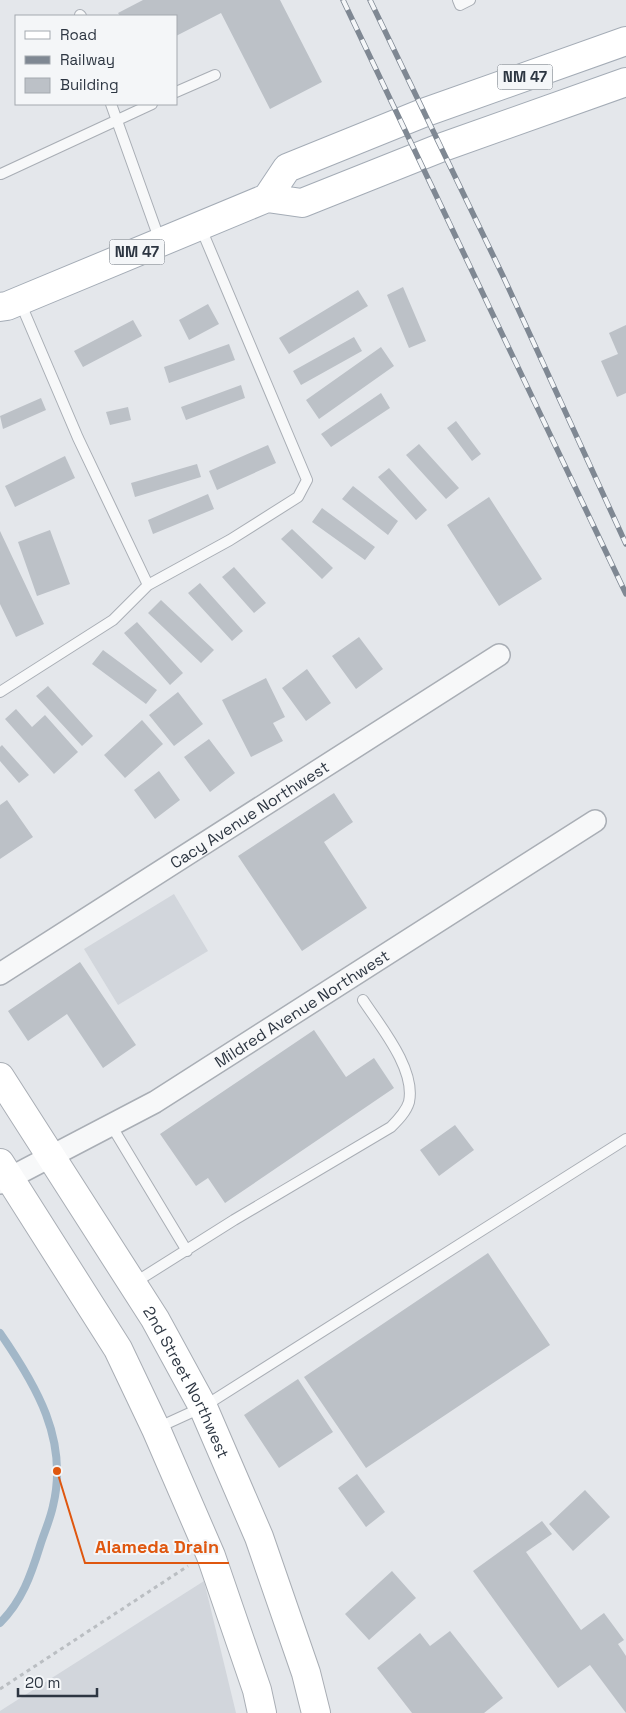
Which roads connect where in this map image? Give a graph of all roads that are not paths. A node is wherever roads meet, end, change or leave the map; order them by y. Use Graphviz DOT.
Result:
graph roads {
  1 [pos="458,0"];
  2 [pos="470,0"];
  3 [pos="626,41"];
  4 [pos="215,75"];
  5 [pos="626,82"];
  6 [pos="178,91"];
  7 [pos="111,105"];
  8 [pos="150,105"];
  9 [pos="117,120"];
  10 [pos="1,174"];
  11 [pos="267,198"];
  12 [pos="200,225"];
  13 [pos="160,242"];
  14 [pos="7,307"];
  15 [pos="148,585"];
  16 [pos="499,656"];
  17 [pos="0,692"];
  18 [pos="595,821"];
  19 [pos="0,974"];
  20 [pos="363,1000"];
  21 [pos="0,1077"];
  22 [pos="110,1125"];
  23 [pos="626,1140"];
  24 [pos="52,1156"];
  25 [pos="3,1175"];
  26 [pos="187,1251"];
  27 [pos="133,1284"];
  28 [pos="203,1407"];
  29 [pos="156,1429"];
  30 [pos="262,1713"];
  31 [pos="316,1713"];
  1 -- 2 [label="lane"];
  3 -- 11 [label="main road, NM 47"];
  4 -- 6 [label="lane"];
  5 -- 11 [label="main road, NM 47"];
  7 -- 9 [label="lane"];
  8 -- 9 [label="lane"];
  9 -- 10 [label="lane"];
  9 -- 13 [label="lane"];
  11 -- 12 [label="main road, NM 47"];
  12 -- 13 [label="main road, NM 47"];
  12 -- 15 [label="lane"];
  13 -- 14 [label="main road, NM 47"];
  14 -- 15 [label="lane"];
  15 -- 17 [label="lane"];
  16 -- 19 [label="street, Cacy Avenue Northwest"];
  18 -- 22 [label="street, Mildred Avenue Northwest"];
  20 -- 26 [label="lane"];
  21 -- 24 [label="main road, 2nd Street Northwest"];
  22 -- 24 [label="street, Mildred Avenue Northwest"];
  22 -- 26 [label="lane"];
  23 -- 28 [label="lane"];
  24 -- 25 [label="street, Mildred Avenue Northwest"];
  24 -- 27 [label="main road, 2nd Street Northwest"];
  25 -- 29 [label="main road"];
  26 -- 27 [label="lane"];
  27 -- 28 [label="main road, 2nd Street Northwest"];
  28 -- 29 [label="lane"];
  28 -- 31 [label="main road, 2nd Street Northwest"];
  29 -- 30 [label="main road"];
}
